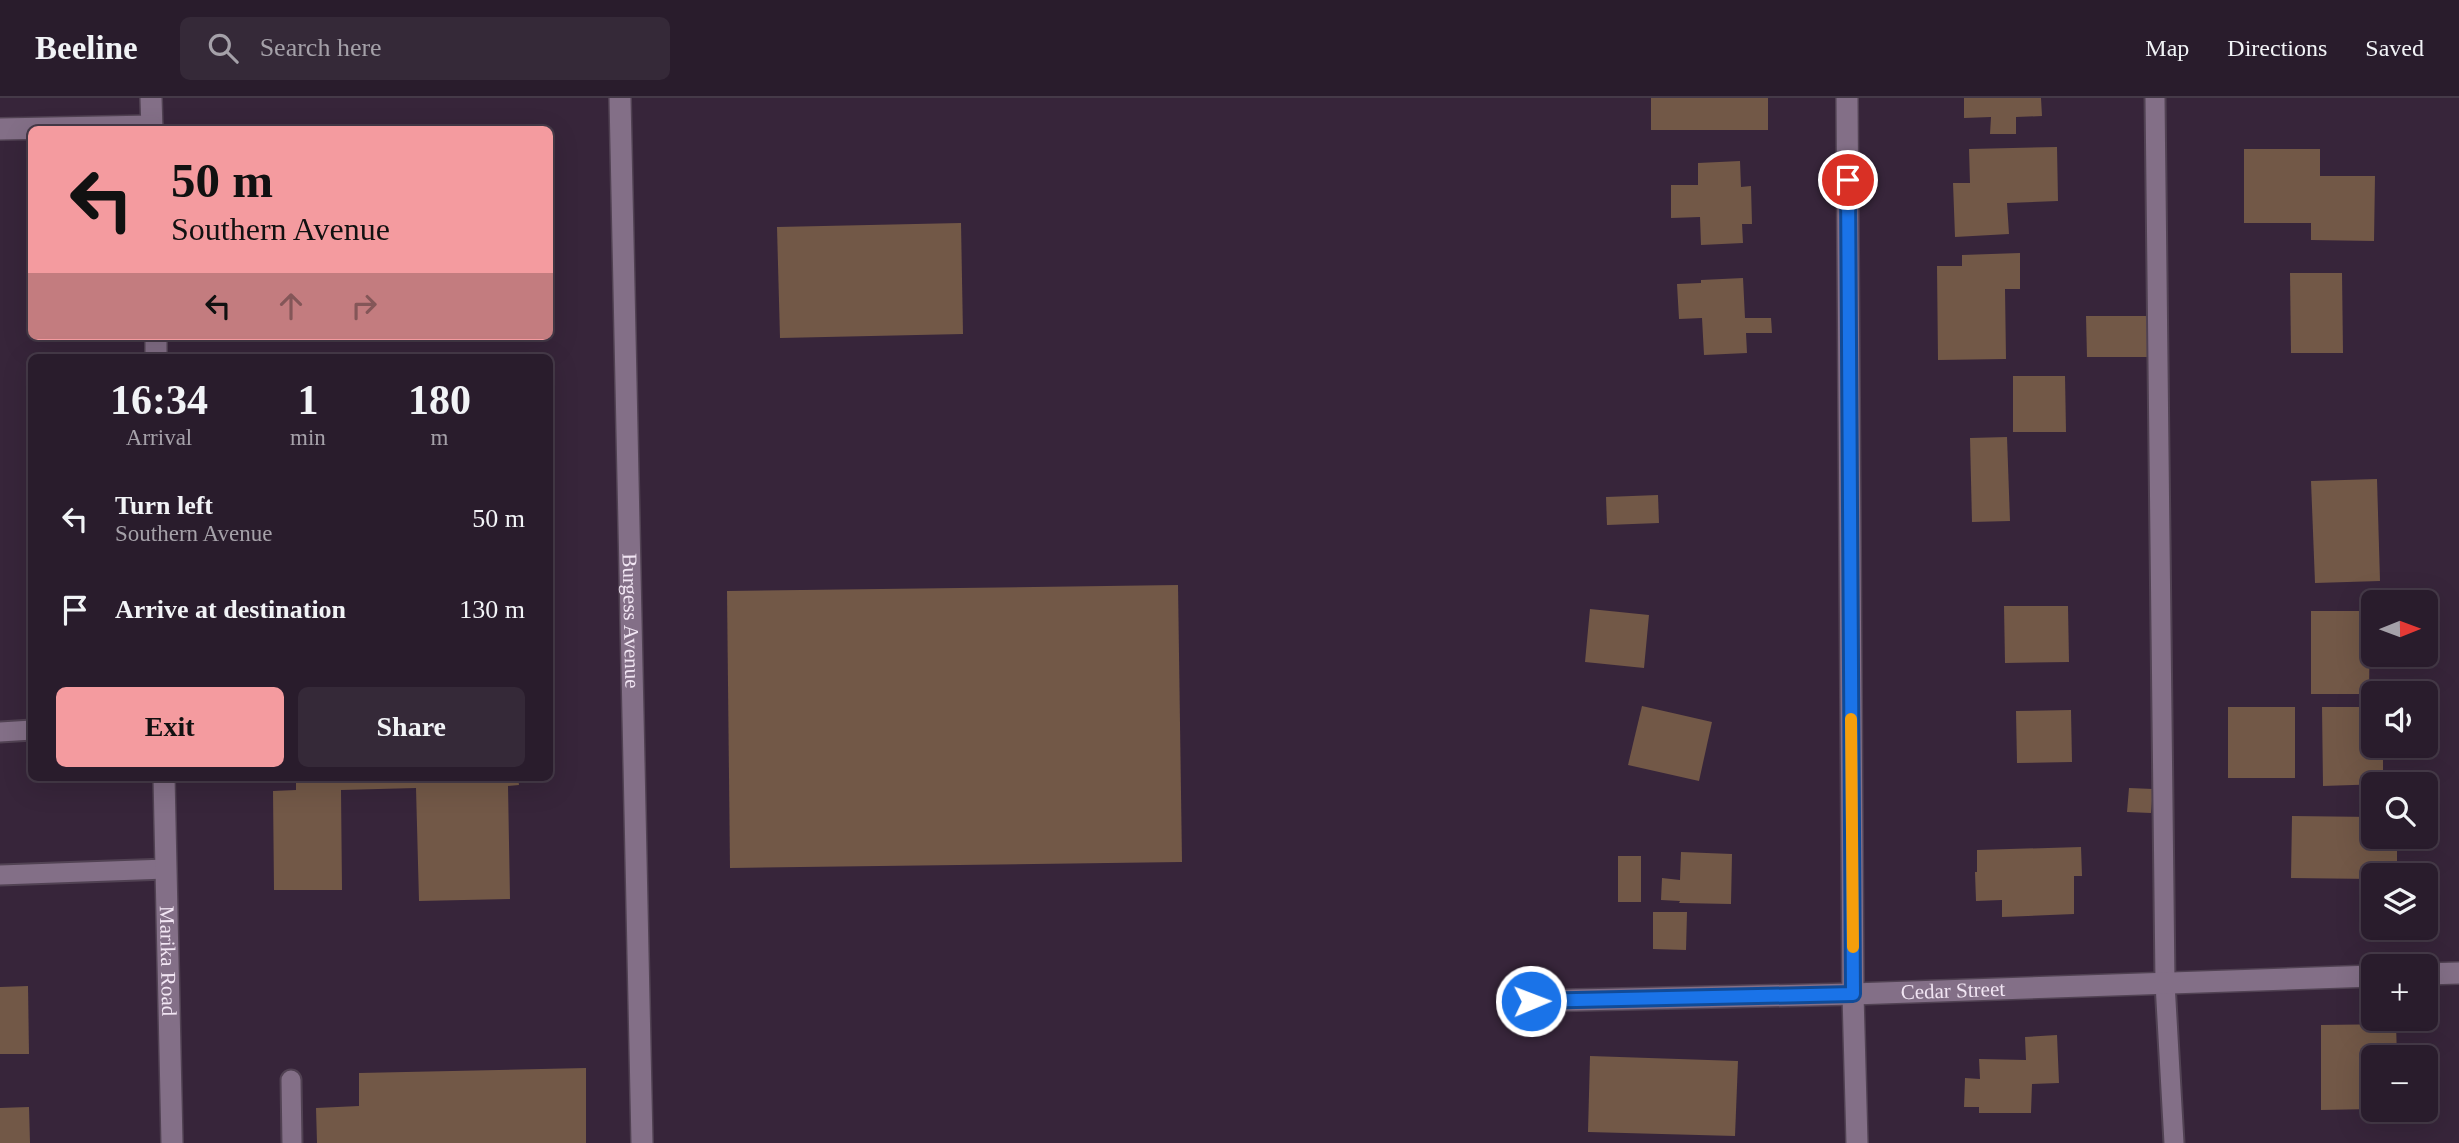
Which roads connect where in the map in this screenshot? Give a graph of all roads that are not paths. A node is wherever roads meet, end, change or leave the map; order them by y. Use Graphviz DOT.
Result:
graph roads {
  1 [pos="151,98"];
  2 [pos="620,98"];
  3 [pos="1847,98"];
  4 [pos="2155,98"];
  5 [pos="152,126"];
  6 [pos="0,129"];
  7 [pos="28,129"];
  8 [pos="28,730"];
  9 [pos="0,732"];
  10 [pos="164,781"];
  11 [pos="166,869"];
  12 [pos="0,875"];
  13 [pos="2459,973"];
  14 [pos="2438,974"];
  15 [pos="2361,976"];
  16 [pos="2165,983"];
  17 [pos="1853,994"];
  18 [pos="1531,1001"];
  19 [pos="291,1080"];
  20 [pos="172,1143"];
  21 [pos="292,1143"];
  22 [pos="642,1143"];
  23 [pos="1857,1143"];
  24 [pos="2174,1143"];
  1 -- 5 [label="street"];
  2 -- 22 [label="street, Burgess Avenue"];
  3 -- 17 [label="street"];
  4 -- 16 [label="lane"];
  6 -- 7 [label="street"];
  8 -- 9 [label="lane"];
  10 -- 11 [label="street, Marika Road"];
  11 -- 12 [label="lane"];
  11 -- 20 [label="street, Marika Road"];
  13 -- 14 [label="street"];
  15 -- 16 [label="street, Cedar Street"];
  16 -- 17 [label="street, Cedar Street"];
  16 -- 24 [label="lane"];
  17 -- 18 [label="street, Cedar Street"];
  17 -- 23 [label="street"];
  19 -- 21 [label="lane"];
}
